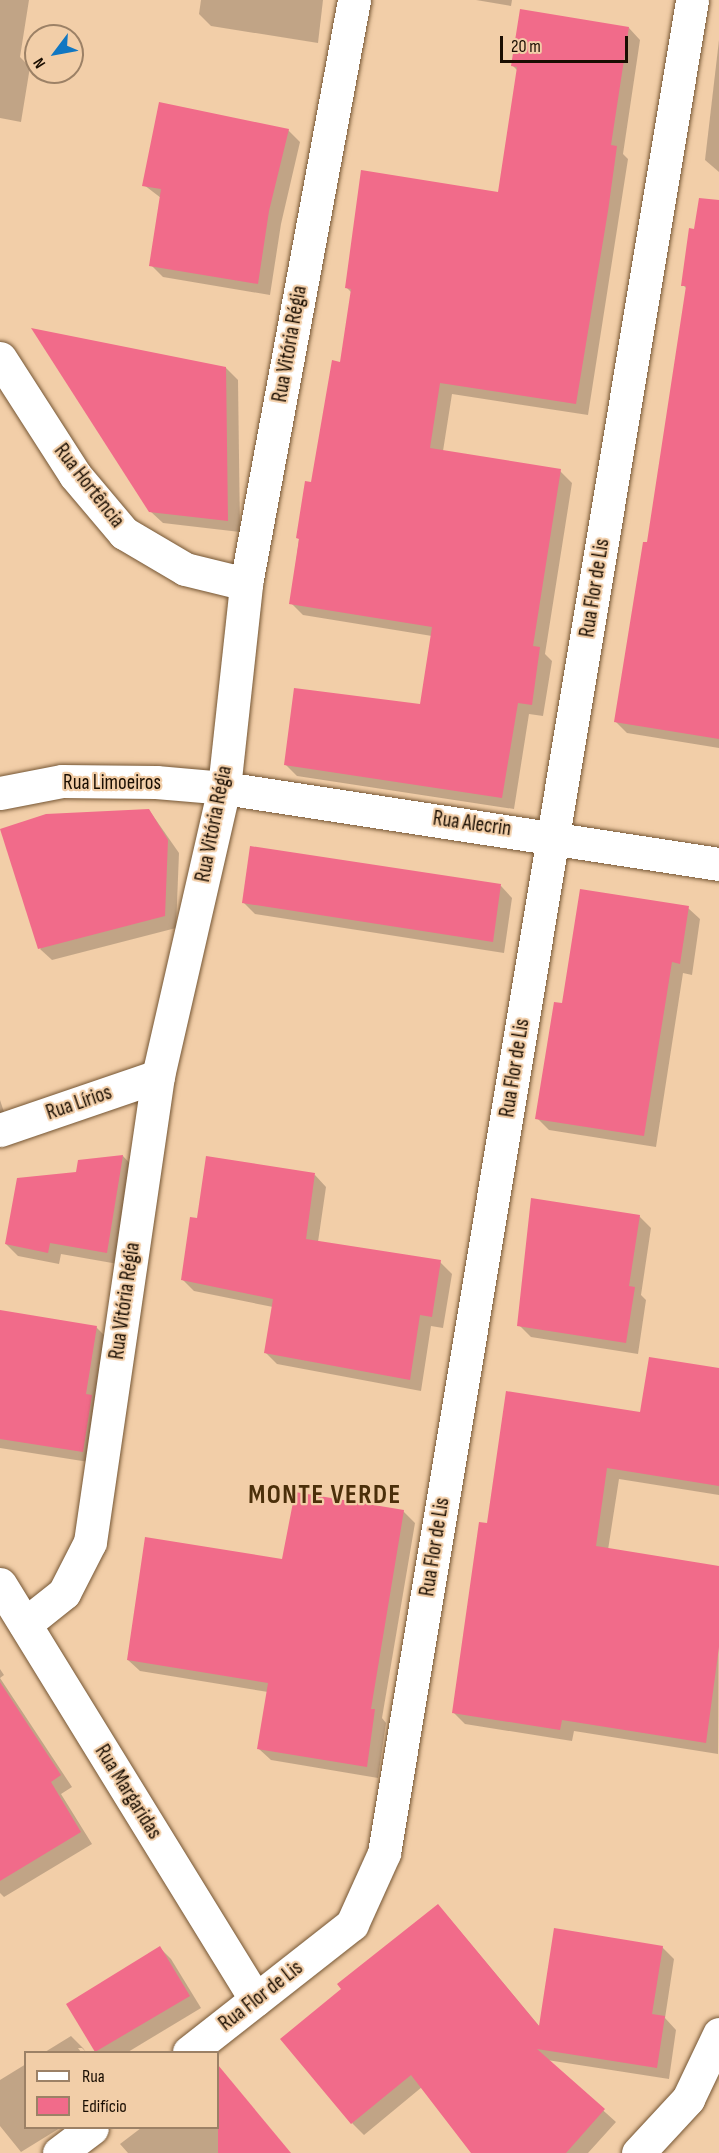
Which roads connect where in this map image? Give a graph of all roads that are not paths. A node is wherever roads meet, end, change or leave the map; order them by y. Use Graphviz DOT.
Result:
graph roads {
  1 [pos="354,0"];
  2 [pos="692,0"];
  3 [pos="0,358"];
  4 [pos="246,584"];
  5 [pos="224,788"];
  6 [pos="0,793"];
  7 [pos="554,836"];
  8 [pos="719,864"];
  9 [pos="158,1076"];
  10 [pos="0,1130"];
  11 [pos="0,1584"];
  12 [pos="25,1624"];
  13 [pos="256,2000"];
  14 [pos="719,2034"];
  15 [pos="190,2051"];
  16 [pos="89,2129"];
  17 [pos="59,2153"];
  18 [pos="638,2153"];
  1 -- 4 [label="street, Rua Vitória Régia"];
  2 -- 7 [label="street, Rua Flor de Lis"];
  3 -- 4 [label="street, Rua Hortência"];
  4 -- 5 [label="street, Rua Vitória Régia"];
  5 -- 6 [label="street, Rua Limoeiros"];
  5 -- 7 [label="street, Rua Alecrin"];
  5 -- 9 [label="street, Rua Vitória Régia"];
  7 -- 8 [label="street, Rua Alecrin"];
  7 -- 13 [label="street, Rua Flor de Lis"];
  9 -- 10 [label="street, Rua Lírios"];
  9 -- 12 [label="street, Rua Vitória Régia"];
  11 -- 12 [label="street, Rua Margaridas"];
  12 -- 13 [label="street, Rua Margaridas"];
  13 -- 15 [label="street, Rua Flor de Lis"];
  14 -- 18 [label="street"];
  16 -- 17 [label="street"];
}
